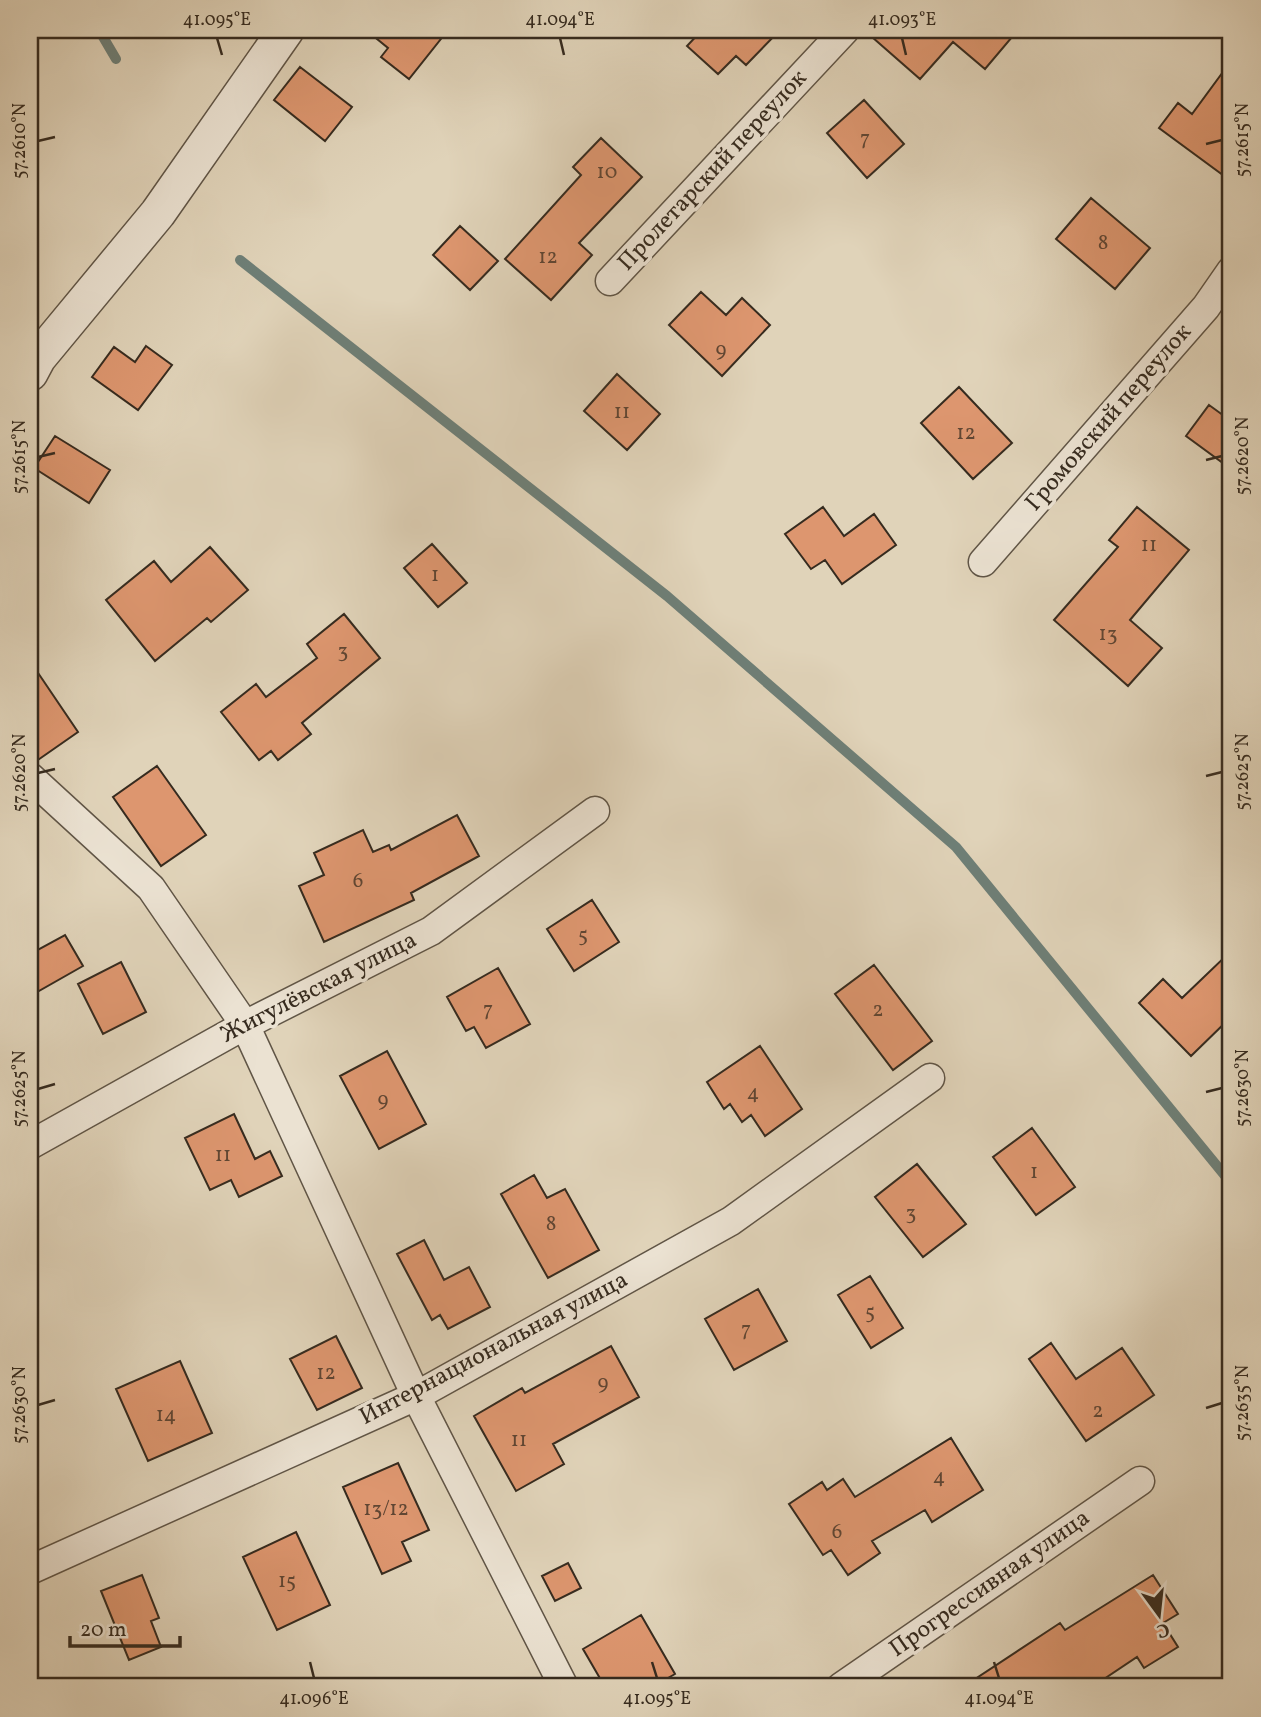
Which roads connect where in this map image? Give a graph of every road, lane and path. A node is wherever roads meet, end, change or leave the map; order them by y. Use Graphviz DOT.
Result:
graph roads {
  1 [pos="286,30"];
  2 [pos="845,30"];
  3 [pos="1231,271"];
  4 [pos="610,281"];
  5 [pos="32,363"];
  6 [pos="983,562"];
  7 [pos="30,777"];
  8 [pos="595,811"];
  9 [pos="245,1025"];
  10 [pos="930,1077"];
  11 [pos="30,1145"];
  12 [pos="416,1396"];
  13 [pos="1140,1481"];
  14 [pos="30,1570"];
  15 [pos="564,1687"];
  16 [pos="841,1687"];
  1 -- 5 [label="street"];
  2 -- 4 [label="street, Пролетарский переулок"];
  3 -- 6 [label="street, Громовский переулок"];
  7 -- 9 [label="street"];
  8 -- 9 [label="street, Жигулёвская улица"];
  9 -- 11 [label="street, Жигулёвская улица"];
  9 -- 12 [label="street"];
  10 -- 12 [label="street, Интернациональная улица"];
  12 -- 14 [label="street, Интернациональная улица"];
  12 -- 15 [label="street"];
  13 -- 16 [label="street, Прогрессивная улица"];
}
